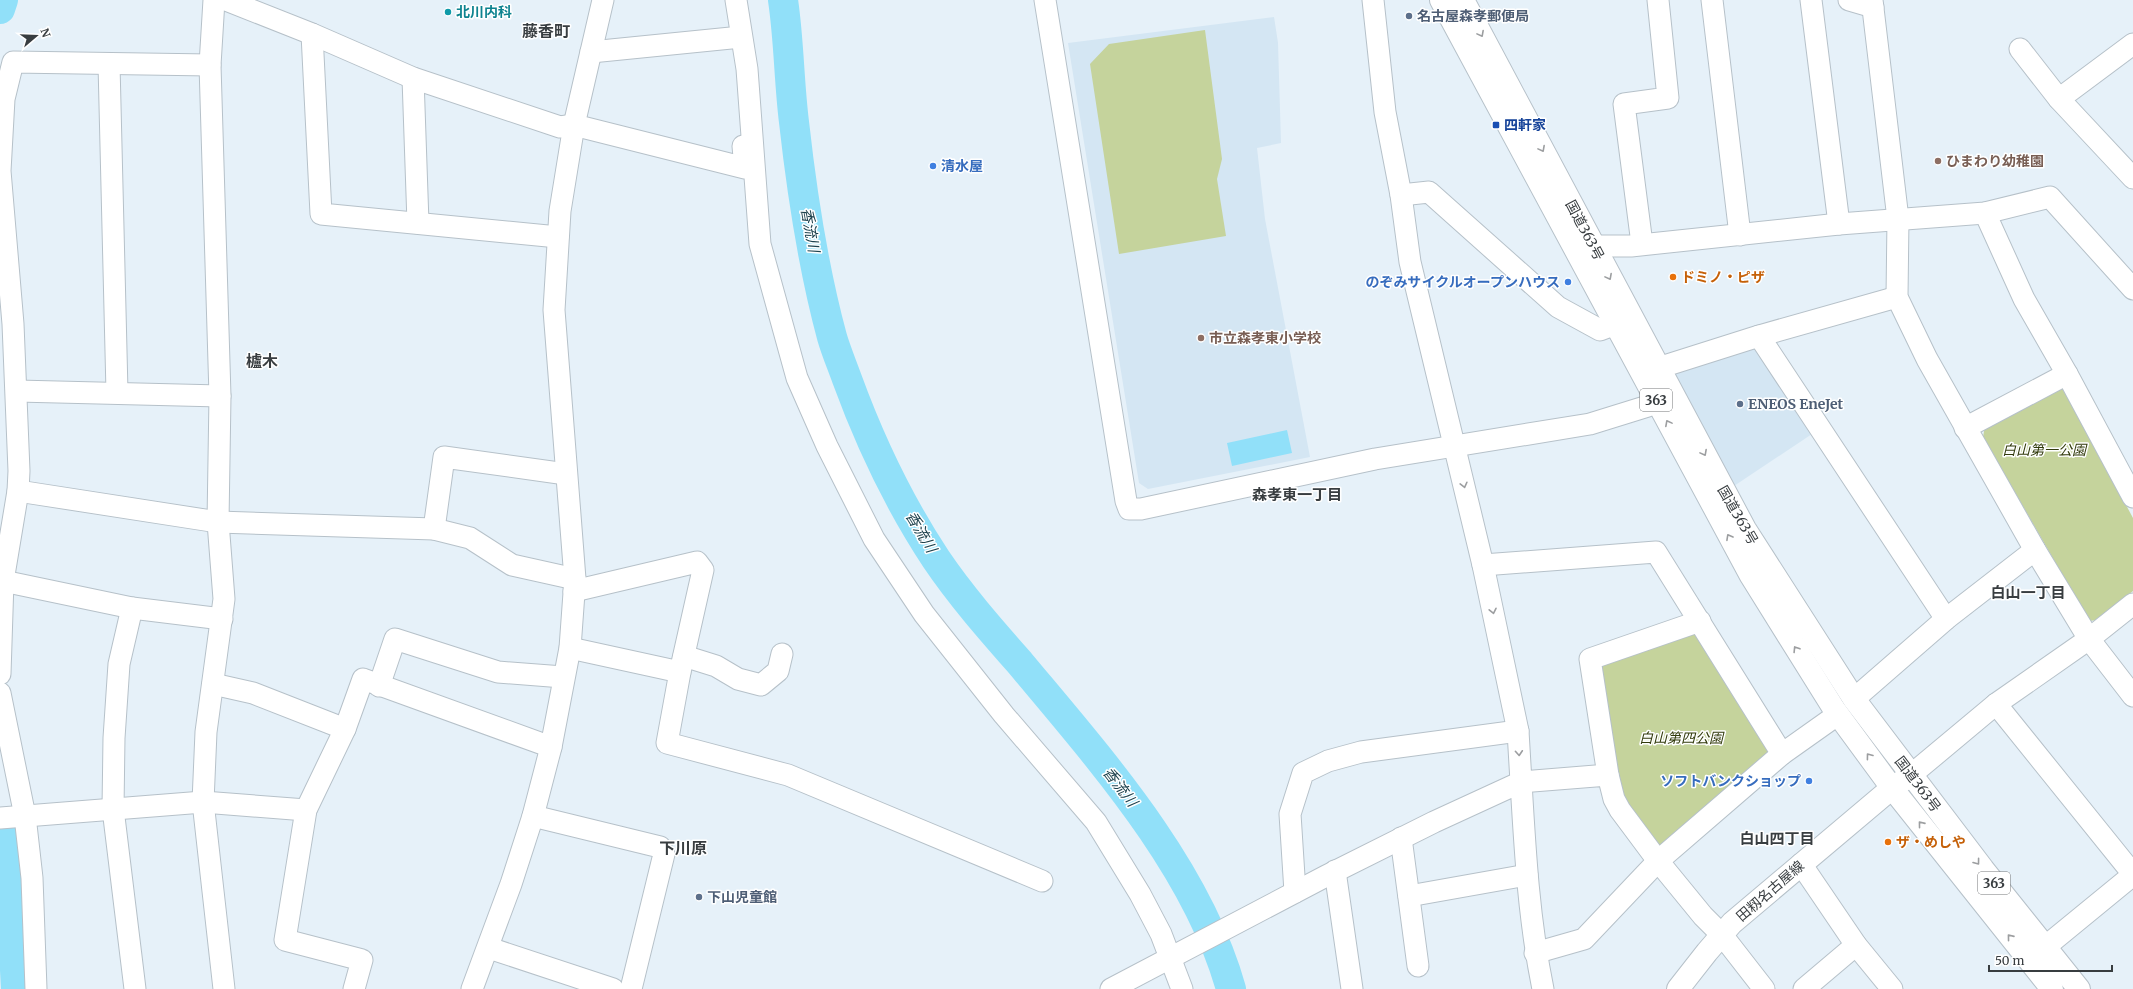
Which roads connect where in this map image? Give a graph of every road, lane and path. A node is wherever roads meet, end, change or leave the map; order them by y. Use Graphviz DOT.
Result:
graph roads {
  1 [pos="214,0"];
  2 [pos="226,0"];
  3 [pos="603,0"];
  4 [pos="736,0"];
  5 [pos="1045,0"];
  6 [pos="1373,0"];
  7 [pos="1441,0"];
  8 [pos="1463,0"];
  9 [pos="1658,0"];
  10 [pos="1712,0"];
  11 [pos="1812,0"];
  12 [pos="1849,0"];
  13 [pos="1873,4"];
  14 [pos="312,34"];
  15 [pos="741,37"];
  16 [pos="2133,44"];
  17 [pos="2020,49"];
  18 [pos="591,52"];
  19 [pos="109,64"];
  20 [pos="210,65"];
  21 [pos="747,69"];
  22 [pos="413,78"];
  23 [pos="2059,99"];
  24 [pos="574,125"];
  25 [pos="2133,178"];
  26 [pos="1401,195"];
  27 [pos="1985,213"];
  28 [pos="1898,219"];
  29 [pos="418,223"];
  30 [pos="1839,224"];
  31 [pos="1740,235"];
  32 [pos="558,237"];
  33 [pos="1642,244"];
  34 [pos="1586,250"];
  35 [pos="2133,288"];
  36 [pos="1897,297"];
  37 [pos="1616,324"];
  38 [pos="1759,336"];
  39 [pos="1658,368"];
  40 [pos="2067,374"];
  41 [pos="17,391"];
  42 [pos="117,392"];
  43 [pos="220,396"];
  44 [pos="1648,406"];
  45 [pos="1965,428"];
  46 [pos="1454,447"];
  47 [pos="2127,467"];
  48 [pos="566,474"];
  49 [pos="18,491"];
  50 [pos="2133,497"];
  51 [pos="218,522"];
  52 [pos="434,529"];
  53 [pos="2035,550"];
  54 [pos="1483,565"];
  55 [pos="3,581"];
  56 [pos="574,585"];
  57 [pos="2133,604"];
  58 [pos="132,608"];
  59 [pos="222,619"];
  60 [pos="1946,619"];
  61 [pos="1700,622"];
  62 [pos="2089,639"];
  63 [pos="570,648"];
  64 [pos="782,654"];
  65 [pos="682,664"];
  66 [pos="0,674"];
  67 [pos="563,678"];
  68 [pos="213,684"];
  69 [pos="379,686"];
  70 [pos="0,694"];
  71 [pos="2133,696"];
  72 [pos="1854,699"];
  73 [pos="1996,704"];
  74 [pos="1830,720"];
  75 [pos="345,729"];
  76 [pos="1518,731"];
  77 [pos="551,747"];
  78 [pos="1782,754"];
  79 [pos="1608,775"];
  80 [pos="1911,775"];
  81 [pos="1521,782"];
  82 [pos="1892,788"];
  83 [pos="203,802"];
  84 [pos="113,808"];
  85 [pos="306,810"];
  86 [pos="24,816"];
  87 [pos="533,816"];
  88 [pos="0,818"];
  89 [pos="1402,838"];
  90 [pos="1658,861"];
  91 [pos="1801,864"];
  92 [pos="1336,871"];
  93 [pos="2133,874"];
  94 [pos="1527,875"];
  95 [pos="1042,881"];
  96 [pos="1295,892"];
  97 [pos="1409,896"];
  98 [pos="1722,935"];
  99 [pos="1856,945"];
  100 [pos="2045,947"];
  101 [pos="489,948"];
  102 [pos="1535,953"];
  103 [pos="1173,956"];
  104 [pos="1418,966"];
  105 [pos="36,989"];
  106 [pos="135,989"];
  107 [pos="224,989"];
  108 [pos="354,989"];
  109 [pos="472,989"];
  110 [pos="609,989"];
  111 [pos="631,989"];
  112 [pos="1111,989"];
  113 [pos="1182,989"];
  114 [pos="1352,989"];
  115 [pos="1542,989"];
  116 [pos="1678,989"];
  117 [pos="1764,989"];
  118 [pos="1804,989"];
  119 [pos="1892,989"];
  120 [pos="2052,989"];
  121 [pos="2078,989"];
  1 -- 20 [label="street"];
  2 -- 14 [label="street"];
  3 -- 18 [label="street"];
  4 -- 15 [label="street"];
  5 -- 46 [label="street"];
  6 -- 26 [label="street"];
  7 -- 34 [label="main road, 国道363号 / 363"];
  8 -- 34 [label="main road, 国道363号 / 363, one-way"];
  9 -- 33 [label="street"];
  10 -- 31 [label="street"];
  11 -- 30 [label="street"];
  12 -- 13 [label="street"];
  13 -- 28 [label="street"];
  14 -- 22 [label="street"];
  14 -- 29 [label="street"];
  15 -- 18 [label="street"];
  15 -- 21 [label="street"];
  16 -- 23 [label="street"];
  17 -- 23 [label="street"];
  18 -- 24 [label="street"];
  19 -- 20 [label="street"];
  19 -- 41 [label="street"];
  19 -- 42 [label="street"];
  20 -- 43 [label="street"];
  21 -- 24 [label="street"];
  21 -- 103 [label="street"];
  22 -- 24 [label="street"];
  22 -- 29 [label="street"];
  23 -- 25 [label="street"];
  24 -- 32 [label="street"];
  26 -- 37 [label="street"];
  26 -- 46 [label="street"];
  27 -- 28 [label="street"];
  27 -- 35 [label="street"];
  27 -- 40 [label="street"];
  28 -- 30 [label="street"];
  28 -- 36 [label="street"];
  29 -- 32 [label="street"];
  30 -- 31 [label="street"];
  31 -- 33 [label="street"];
  32 -- 48 [label="street"];
  33 -- 34 [label="street"];
  34 -- 37 [label="main road, 国道363号 / 363"];
  34 -- 39 [label="main road, 国道363号 / 363, one-way"];
  36 -- 38 [label="street"];
  36 -- 45 [label="street"];
  82 -- 37 [label="main road, 国道363号 / 363, one-way"];
  38 -- 39 [label="street"];
  38 -- 60 [label="street"];
  39 -- 72 [label="main road, 国道363号 / 363, one-way"];
  40 -- 45 [label="street"];
  40 -- 47 [label="street"];
  41 -- 42 [label="street"];
  41 -- 49 [label="street"];
  42 -- 43 [label="street"];
  43 -- 51 [label="street"];
  44 -- 46 [label="street"];
  45 -- 53 [label="street"];
  46 -- 54 [label="street, one-way"];
  47 -- 50 [label="street"];
  48 -- 52 [label="street"];
  48 -- 56 [label="street"];
  49 -- 51 [label="street"];
  49 -- 55 [label="street"];
  51 -- 52 [label="street"];
  51 -- 59 [label="street"];
  52 -- 56 [label="street"];
  53 -- 60 [label="street"];
  53 -- 62 [label="street"];
  54 -- 61 [label="street"];
  54 -- 76 [label="street, one-way"];
  55 -- 58 [label="street"];
  55 -- 66 [label="street"];
  56 -- 63 [label="street"];
  56 -- 65 [label="street"];
  57 -- 62 [label="street"];
  58 -- 59 [label="street"];
  58 -- 84 [label="street"];
  59 -- 68 [label="street"];
  60 -- 72 [label="street"];
  61 -- 78 [label="street"];
  61 -- 79 [label="street"];
  62 -- 71 [label="street"];
  62 -- 73 [label="street"];
  63 -- 65 [label="street"];
  63 -- 67 [label="street"];
  64 -- 65 [label="street"];
  65 -- 95 [label="street"];
  67 -- 69 [label="street"];
  67 -- 77 [label="street"];
  68 -- 75 [label="street"];
  68 -- 83 [label="street"];
  69 -- 75 [label="street"];
  69 -- 77 [label="street"];
  70 -- 86 [label="street"];
  72 -- 80 [label="main road, 国道363号 / 363"];
  73 -- 80 [label="street"];
  73 -- 93 [label="street"];
  74 -- 78 [label="street"];
  75 -- 85 [label="street"];
  76 -- 81 [label="street, one-way"];
  76 -- 96 [label="street"];
  77 -- 87 [label="street"];
  78 -- 90 [label="street"];
  79 -- 81 [label="street"];
  79 -- 90 [label="street"];
  80 -- 82 [label="main road, 田籾名古屋線"];
  80 -- 100 [label="main road, 国道363号 / 363, one-way"];
  81 -- 89 [label="street"];
  81 -- 94 [label="street"];
  82 -- 91 [label="main road, 田籾名古屋線"];
  120 -- 82 [label="main road, 国道363号 / 363, one-way"];
  83 -- 84 [label="street"];
  83 -- 85 [label="street"];
  83 -- 107 [label="street"];
  84 -- 86 [label="street"];
  84 -- 106 [label="street"];
  85 -- 108 [label="street"];
  86 -- 88 [label="street"];
  86 -- 105 [label="street"];
  87 -- 101 [label="street"];
  87 -- 111 [label="street"];
  89 -- 92 [label="street"];
  89 -- 97 [label="street"];
  90 -- 98 [label="street"];
  90 -- 102 [label="street"];
  91 -- 98 [label="main road, 田籾名古屋線"];
  91 -- 99 [label="street"];
  92 -- 96 [label="street"];
  92 -- 114 [label="street"];
  93 -- 100 [label="street"];
  94 -- 97 [label="street"];
  94 -- 102 [label="street"];
  96 -- 103 [label="street"];
  97 -- 104 [label="street"];
  98 -- 116 [label="main road, 田籾名古屋線"];
  98 -- 117 [label="street"];
  99 -- 118 [label="street"];
  99 -- 119 [label="street"];
  100 -- 121 [label="main road, 国道363号 / 363"];
  101 -- 109 [label="street"];
  101 -- 110 [label="street"];
  102 -- 115 [label="street"];
  103 -- 112 [label="street"];
  103 -- 113 [label="street"];
}
